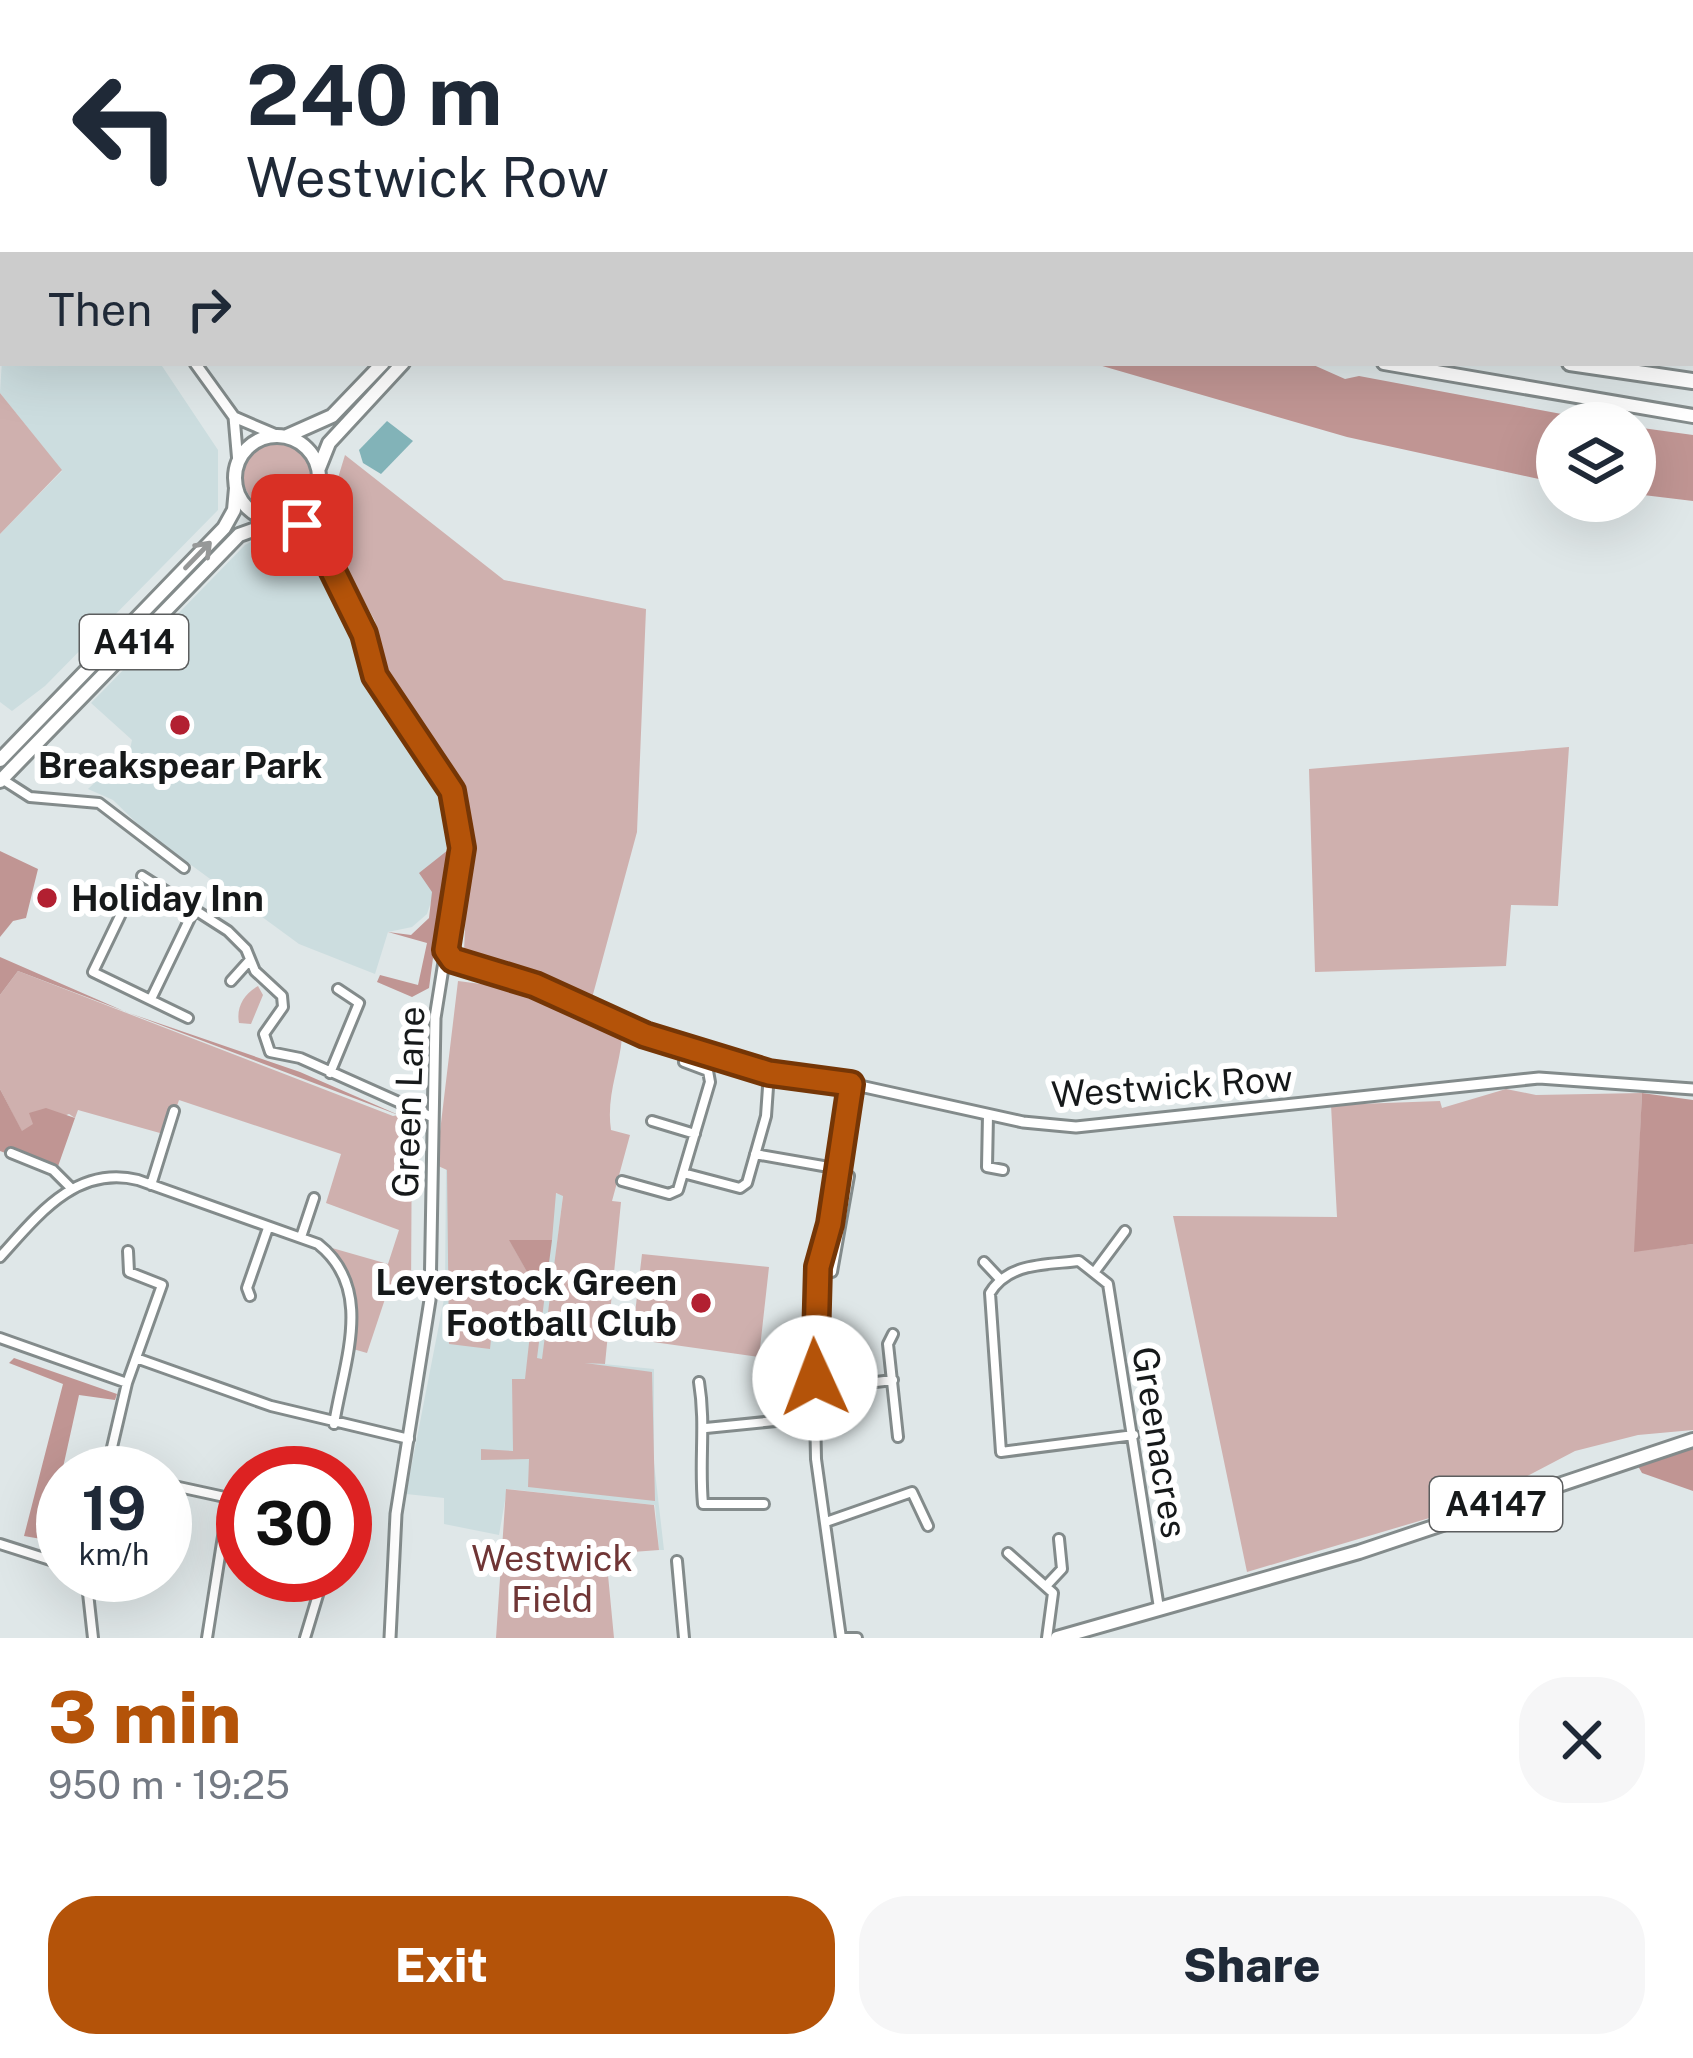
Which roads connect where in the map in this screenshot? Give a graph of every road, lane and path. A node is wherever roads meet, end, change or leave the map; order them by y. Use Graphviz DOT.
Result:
graph roads {
  1 [pos="197,366"];
  2 [pos="380,366"];
  3 [pos="400,366"];
  4 [pos="1401,366"];
  5 [pos="1590,366"];
  6 [pos="1693,381"];
  7 [pos="1693,416"];
  8 [pos="234,417"];
  9 [pos="281,436"];
  10 [pos="238,463"];
  11 [pos="319,468"];
  12 [pos="236,488"];
  13 [pos="318,490"];
  14 [pos="282,520"];
  15 [pos="314,533"];
  16 [pos="0,760"];
  17 [pos="1,780"];
  18 [pos="184,868"];
  19 [pos="142,876"];
  20 [pos="193,912"];
  21 [pos="120,916"];
  22 [pos="446,950"];
  23 [pos="249,962"];
  24 [pos="462,967"];
  25 [pos="440,981"];
  26 [pos="231,982"];
  27 [pos="338,989"];
  28 [pos="151,999"];
  29 [pos="188,1018"];
  30 [pos="684,1062"];
  31 [pos="330,1073"];
  32 [pos="769,1073"];
  33 [pos="851,1084"];
  34 [pos="1693,1089"];
  35 [pos="174,1111"];
  36 [pos="988,1115"];
  37 [pos="432,1117"];
  38 [pos="652,1120"];
  39 [pos="695,1134"];
  40 [pos="11,1153"];
  41 [pos="755,1154"];
  42 [pos="824,1166"];
  43 [pos="1003,1170"];
  44 [pos="683,1173"];
  45 [pos="622,1181"];
  46 [pos="151,1185"];
  47 [pos="71,1188"];
  48 [pos="314,1198"];
  49 [pos="268,1228"];
  50 [pos="1125,1231"];
  51 [pos="301,1237"];
  52 [pos="128,1251"];
  53 [pos="0,1257"];
  54 [pos="984,1262"];
  55 [pos="1096,1270"];
  56 [pos="1000,1278"];
  57 [pos="250,1296"];
  58 [pos="893,1334"];
  59 [pos="1,1338"];
  60 [pos="0,1349"];
  61 [pos="136,1358"];
  62 [pos="893,1380"];
  63 [pos="699,1382"];
  64 [pos="127,1384"];
  65 [pos="815,1389"];
  66 [pos="815,1418"];
  67 [pos="334,1424"];
  68 [pos="706,1428"];
  69 [pos="1134,1435"];
  70 [pos="898,1437"];
  71 [pos="410,1439"];
  72 [pos="1693,1440"];
  73 [pos="114,1446"];
  74 [pos="764,1504"];
  75 [pos="826,1522"];
  76 [pos="928,1526"];
  77 [pos="1059,1539"];
  78 [pos="0,1544"];
  79 [pos="1008,1553"];
  80 [pos="36,1555"];
  81 [pos="677,1561"];
  82 [pos="216,1583"];
  83 [pos="1047,1585"];
  84 [pos="89,1602"];
  85 [pos="316,1602"];
  86 [pos="1159,1609"];
  87 [pos="93,1638"];
  88 [pos="207,1638"];
  89 [pos="305,1638"];
  90 [pos="390,1638"];
  91 [pos="683,1638"];
  92 [pos="841,1638"];
  93 [pos="857,1638"];
  94 [pos="1048,1638"];
  95 [pos="1057,1638"];
  1 -- 8 [label="street"];
  2 -- 9 [label="main road"];
  3 -- 11 [label="main road"];
  4 -- 7 [label="main road"];
  5 -- 6 [label="highway"];
  8 -- 9 [label="street"];
  8 -- 10 [label="street"];
  9 -- 10 [label="main road"];
  9 -- 11 [label="main road"];
  10 -- 12 [label="main road"];
  11 -- 13 [label="main road"];
  12 -- 14 [label="main road"];
  16 -- 12 [label="main road, A414, one-way"];
  13 -- 14 [label="main road"];
  13 -- 15 [label="street"];
  14 -- 15 [label="street"];
  14 -- 17 [label="main road, A414"];
  15 -- 22 [label="street, Green Lane"];
  17 -- 18 [label="street"];
  19 -- 20 [label="street"];
  20 -- 23 [label="street"];
  20 -- 28 [label="street"];
  21 -- 28 [label="street"];
  22 -- 24 [label="street"];
  22 -- 25 [label="street, Green Lane"];
  23 -- 26 [label="street"];
  23 -- 31 [label="street"];
  24 -- 25 [label="street"];
  24 -- 32 [label="street, Westwick Row"];
  25 -- 37 [label="street, Green Lane"];
  27 -- 31 [label="street"];
  28 -- 29 [label="street"];
  30 -- 39 [label="street"];
  31 -- 37 [label="street"];
  32 -- 33 [label="street, Westwick Row"];
  32 -- 41 [label="street"];
  33 -- 36 [label="street, Westwick Row"];
  33 -- 65 [label="street"];
  34 -- 36 [label="street, Westwick Row"];
  35 -- 46 [label="street"];
  36 -- 43 [label="street"];
  37 -- 71 [label="street, Green Lane"];
  38 -- 39 [label="street"];
  39 -- 44 [label="street"];
  40 -- 47 [label="street"];
  41 -- 42 [label="street"];
  41 -- 44 [label="street"];
  44 -- 45 [label="street"];
  46 -- 47 [label="street"];
  46 -- 49 [label="street"];
  47 -- 53 [label="street"];
  48 -- 51 [label="street"];
  49 -- 51 [label="street"];
  49 -- 57 [label="street"];
  50 -- 55 [label="street"];
  51 -- 67 [label="street"];
  52 -- 61 [label="street"];
  54 -- 56 [label="street"];
  55 -- 56 [label="street"];
  55 -- 69 [label="street, Greenacres"];
  56 -- 69 [label="street"];
  58 -- 62 [label="street"];
  59 -- 60 [label="street"];
  59 -- 64 [label="street"];
  61 -- 64 [label="street"];
  61 -- 67 [label="street"];
  62 -- 65 [label="street"];
  62 -- 70 [label="street"];
  63 -- 68 [label="street"];
  64 -- 73 [label="street"];
  65 -- 66 [label="street"];
  66 -- 68 [label="street"];
  66 -- 75 [label="street"];
  67 -- 71 [label="street"];
  68 -- 74 [label="street"];
  69 -- 86 [label="street, Greenacres"];
  71 -- 90 [label="street, Green Lane"];
  72 -- 86 [label="main road, A4147"];
  75 -- 76 [label="street"];
  75 -- 92 [label="street"];
  77 -- 83 [label="street"];
  78 -- 80 [label="street"];
  79 -- 83 [label="street"];
  81 -- 91 [label="street"];
  82 -- 88 [label="street"];
  83 -- 94 [label="street"];
  84 -- 87 [label="street"];
  85 -- 89 [label="street"];
  86 -- 95 [label="main road, A4147"];
  92 -- 93 [label="street"];
}
